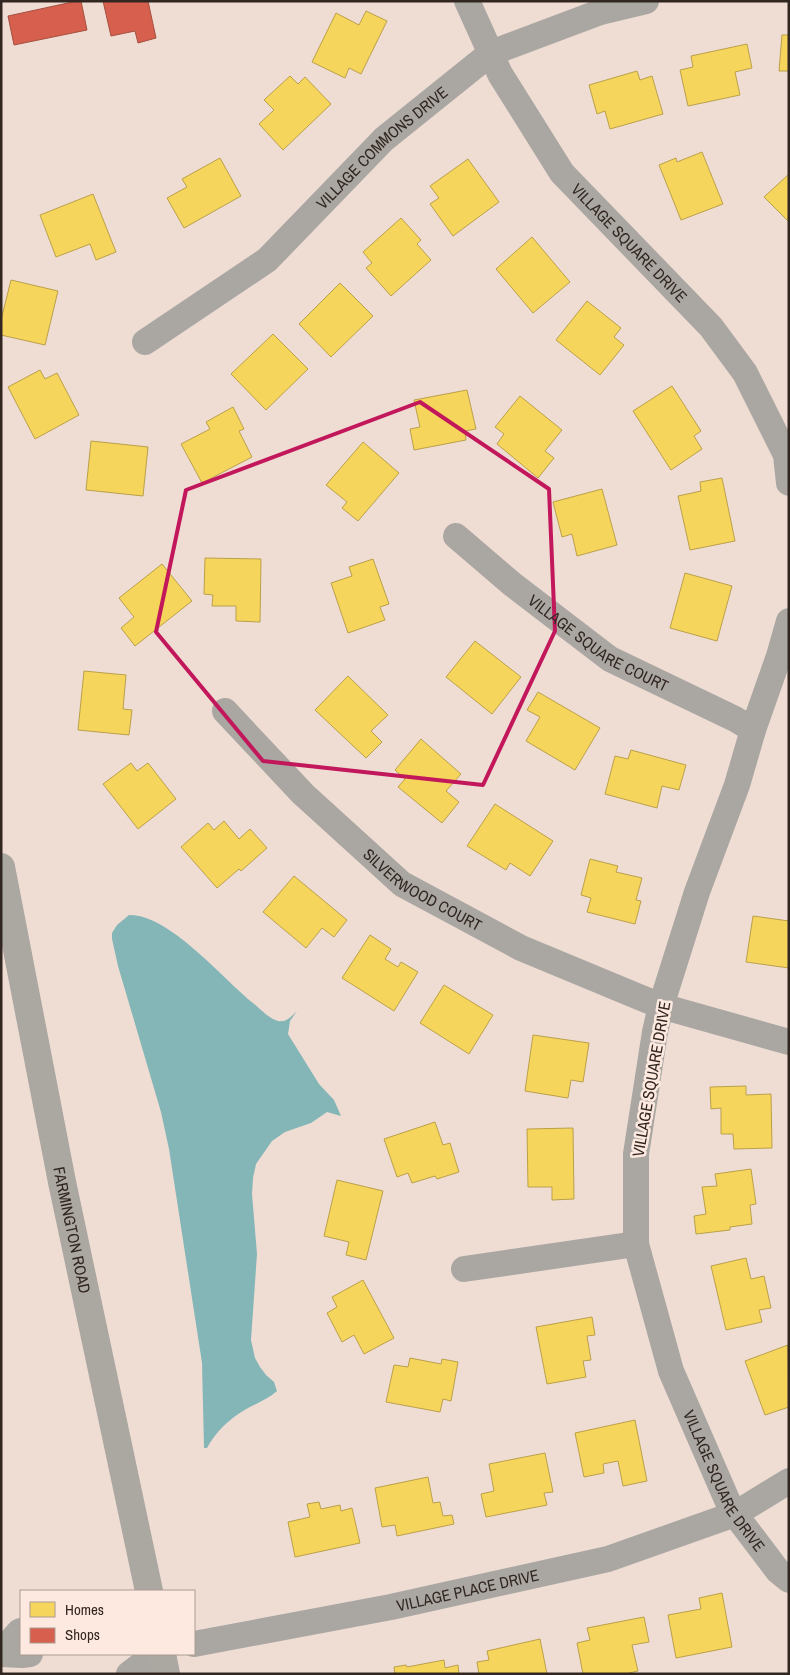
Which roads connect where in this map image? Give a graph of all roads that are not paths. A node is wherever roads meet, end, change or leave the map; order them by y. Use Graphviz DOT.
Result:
graph roads {
  1 [pos="467,1"];
  2 [pos="646,1"];
  3 [pos="491,53"];
  4 [pos="145,342"];
  5 [pos="789,483"];
  6 [pos="456,536"];
  7 [pos="789,621"];
  8 [pos="225,711"];
  9 [pos="753,730"];
  10 [pos="1,867"];
  11 [pos="662,1006"];
  12 [pos="789,1042"];
  13 [pos="636,1244"];
  14 [pos="464,1269"];
  15 [pos="789,1481"];
  16 [pos="735,1514"];
  17 [pos="789,1580"];
  18 [pos="148,1590"];
  19 [pos="20,1632"];
  20 [pos="195,1644"];
  21 [pos="1,1653"];
  22 [pos="20,1655"];
  23 [pos="154,1655"];
  24 [pos="162,1655"];
  25 [pos="1,1663"];
  26 [pos="3,1674"];
  27 [pos="129,1674"];
  28 [pos="166,1674"];
  1 -- 3 [label="street, VILLAGE SQUARE DRIVE"];
  2 -- 3 [label="street, VILLAGE COMMONS DRIVE"];
  3 -- 4 [label="street, VILLAGE COMMONS DRIVE"];
  3 -- 5 [label="street, VILLAGE SQUARE DRIVE"];
  6 -- 9 [label="street, VILLAGE SQUARE COURT"];
  7 -- 9 [label="street, VILLAGE SQUARE DRIVE"];
  8 -- 11 [label="street, SILVERWOOD COURT"];
  9 -- 11 [label="street, VILLAGE SQUARE DRIVE"];
  10 -- 18 [label="street, FARMINGTON ROAD"];
  11 -- 12 [label="street, SILVERWOOD COURT"];
  11 -- 13 [label="street, VILLAGE SQUARE DRIVE"];
  13 -- 14 [label="street"];
  13 -- 16 [label="street, VILLAGE SQUARE DRIVE"];
  15 -- 16 [label="street, VILLAGE PLACE DRIVE"];
  16 -- 17 [label="street, VILLAGE SQUARE DRIVE"];
  16 -- 20 [label="street, VILLAGE PLACE DRIVE"];
  19 -- 21 [label="street"];
  21 -- 22 [label="street"];
  23 -- 27 [label="street"];
  24 -- 28 [label="street"];
  25 -- 26 [label="street"];
}
